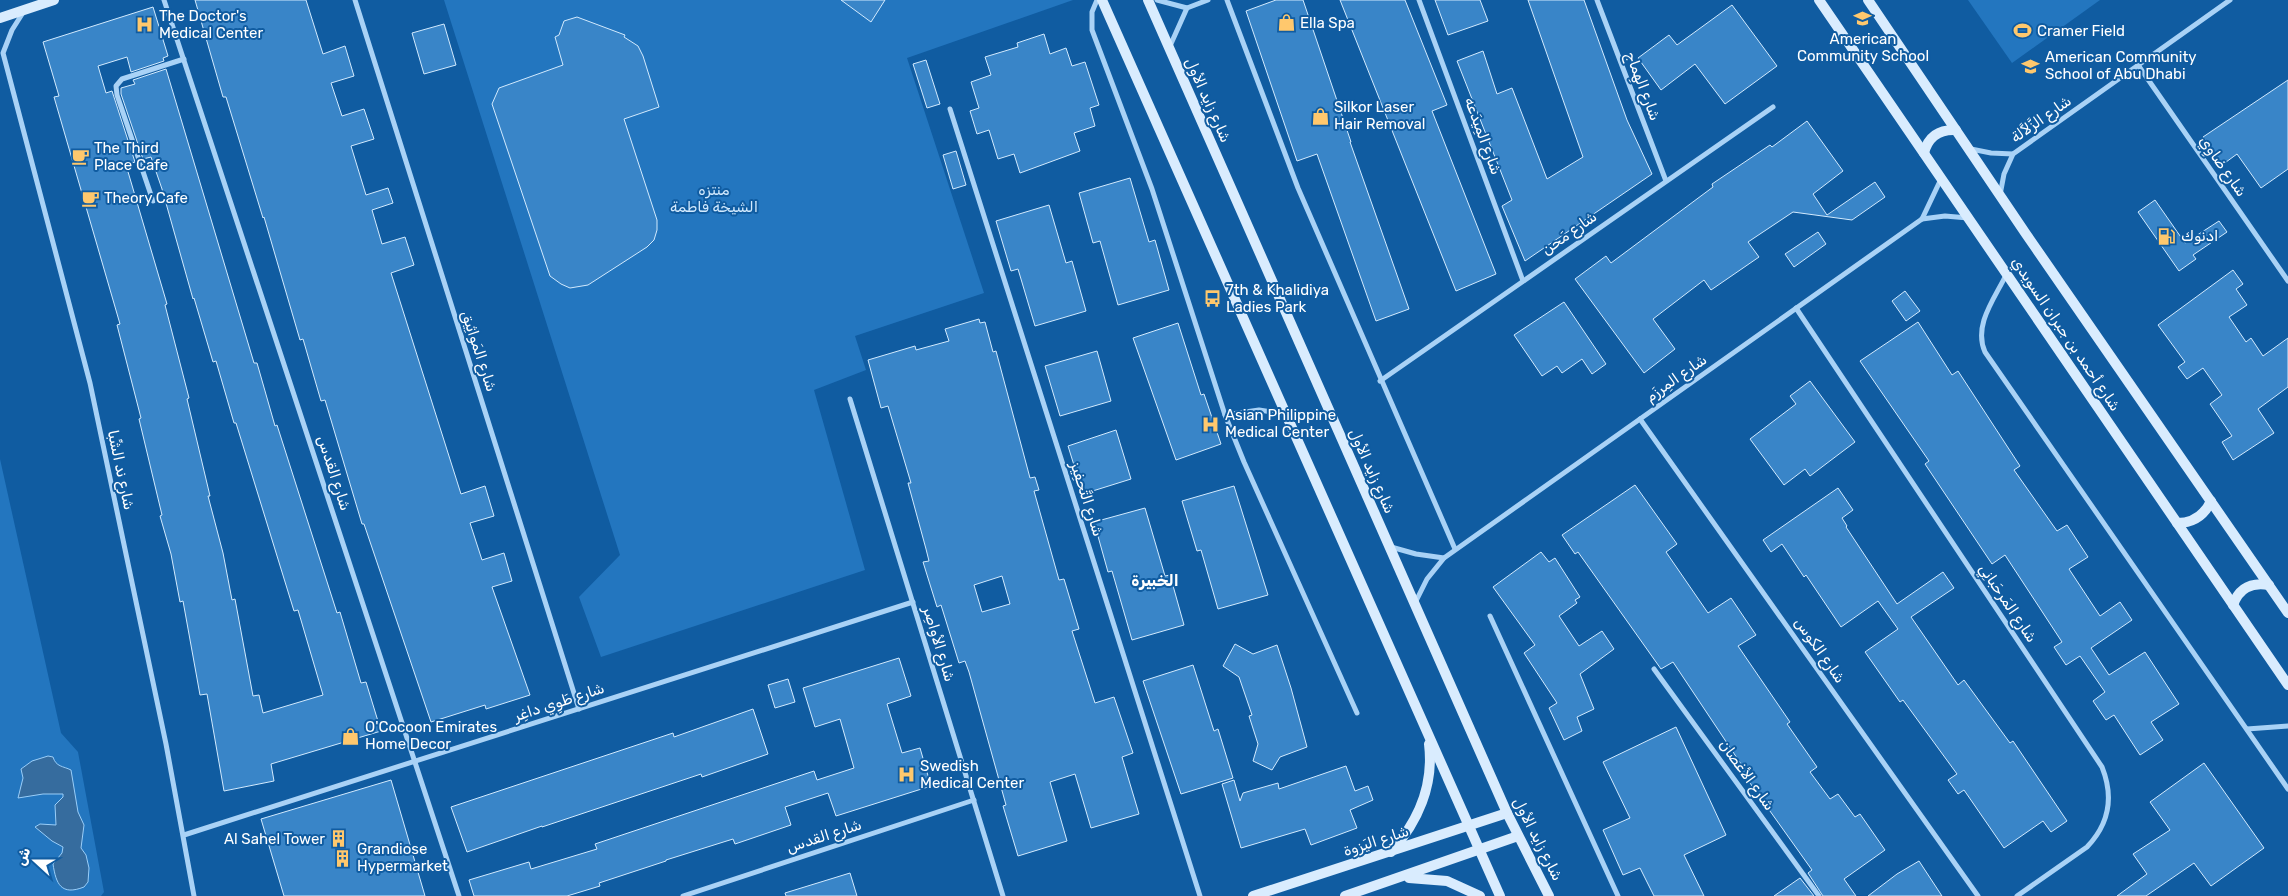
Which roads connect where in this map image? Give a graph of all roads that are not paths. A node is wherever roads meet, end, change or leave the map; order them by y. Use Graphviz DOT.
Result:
graph roads {
  1 [pos="54,0"];
  2 [pos="164,0"];
  3 [pos="355,0"];
  4 [pos="1097,0"];
  5 [pos="1102,0"];
  6 [pos="1148,0"];
  7 [pos="1157,0"];
  8 [pos="1208,0"];
  9 [pos="1227,0"];
  10 [pos="1420,0"];
  11 [pos="1597,0"];
  12 [pos="1819,0"];
  13 [pos="1868,0"];
  14 [pos="2230,0"];
  15 [pos="1187,8"];
  16 [pos="25,10"];
  17 [pos="0,18"];
  18 [pos="1169,48"];
  19 [pos="2,52"];
  20 [pos="184,59"];
  21 [pos="2138,65"];
  22 [pos="1773,107"];
  23 [pos="950,109"];
  24 [pos="1956,130"];
  25 [pos="1969,149"];
  26 [pos="1924,153"];
  27 [pos="2012,154"];
  28 [pos="1941,179"];
  29 [pos="1666,181"];
  30 [pos="2000,195"];
  31 [pos="153,201"];
  32 [pos="1968,218"];
  33 [pos="1922,219"];
  34 [pos="2006,274"];
  35 [pos="1523,281"];
  36 [pos="2288,281"];
  37 [pos="1796,308"];
  38 [pos="1380,381"];
  39 [pos="850,399"];
  40 [pos="1284,414"];
  41 [pos="1225,416"];
  42 [pos="1640,418"];
  43 [pos="2211,501"];
  44 [pos="2176,523"];
  45 [pos="1389,546"];
  46 [pos="1455,549"];
  47 [pos="1444,558"];
  48 [pos="2269,585"];
  49 [pos="913,602"];
  50 [pos="1415,604"];
  51 [pos="2233,605"];
  52 [pos="2288,613"];
  53 [pos="1490,616"];
  54 [pos="1654,670"];
  55 [pos="2288,685"];
  56 [pos="579,709"];
  57 [pos="1357,713"];
  58 [pos="2288,726"];
  59 [pos="2247,729"];
  60 [pos="1428,736"];
  61 [pos="416,761"];
  62 [pos="2288,789"];
  63 [pos="974,800"];
  64 [pos="1507,813"];
  65 [pos="1468,826"];
  66 [pos="184,835"];
  67 [pos="1518,836"];
  68 [pos="1479,850"];
  69 [pos="1391,852"];
  70 [pos="1401,878"];
  71 [pos="194,896"];
  72 [pos="459,896"];
  73 [pos="683,896"];
  74 [pos="1003,896"];
  75 [pos="1200,896"];
  76 [pos="1253,896"];
  77 [pos="1345,896"];
  78 [pos="1480,896"];
  79 [pos="1500,896"];
  80 [pos="1549,896"];
  81 [pos="1618,896"];
  82 [pos="1819,896"];
  83 [pos="1978,896"];
  84 [pos="2017,896"];
  1 -- 16 [label="main road"];
  2 -- 20 [label="street, شارع القدس"];
  3 -- 56 [label="street, شارع المَواثِيق"];
  4 -- 41 [label="street"];
  5 -- 40 [label="main road"];
  6 -- 18 [label="main road, شارع زايد الأول"];
  7 -- 15 [label="street"];
  8 -- 15 [label="street"];
  9 -- 38 [label="street"];
  10 -- 35 [label="street, شارع المِيدَعه"];
  11 -- 29 [label="street, شارع الهِماج"];
  12 -- 26 [label="main road, شارع أحمد بن جبران السويدي"];
  13 -- 24 [label="main road, شارع أحمد بن جبران السويدي"];
  14 -- 21 [label="street, شارع الزَّلاَّلة"];
  15 -- 18 [label="street"];
  16 -- 17 [label="main road"];
  16 -- 19 [label="street, شارع ند الشِّبا"];
  18 -- 45 [label="main road, شارع زايد الأول"];
  19 -- 66 [label="street, شارع ند الشِّبا"];
  20 -- 31 [label="street"];
  20 -- 61 [label="street, شارع القدس"];
  21 -- 27 [label="street, شارع الزَّلاَّلة"];
  21 -- 36 [label="street, شارع ضاوِي"];
  22 -- 29 [label="street, شارع مَحن"];
  23 -- 75 [label="street, شارع التَّحفِيز"];
  24 -- 25 [label="main road, شارع أحمد بن جبران السويدي"];
  24 -- 26 [label="main road"];
  25 -- 27 [label="street, شارع الزَّلاَّلة"];
  25 -- 30 [label="main road, شارع أحمد بن جبران السويدي"];
  26 -- 28 [label="main road, شارع أحمد بن جبران السويدي"];
  27 -- 30 [label="street, شارع الزَّلاَّلة"];
  28 -- 32 [label="main road, شارع أحمد بن جبران السويدي"];
  28 -- 33 [label="street, شارع المِرزَم"];
  29 -- 35 [label="street, شارع مَحن"];
  30 -- 43 [label="main road, شارع أحمد بن جبران السويدي"];
  32 -- 33 [label="street, شارع المِرزَم"];
  32 -- 34 [label="main road, شارع أحمد بن جبران السويدي"];
  33 -- 37 [label="street, شارع المِرزَم"];
  34 -- 44 [label="main road, شارع أحمد بن جبران السويدي"];
  34 -- 59 [label="street"];
  35 -- 38 [label="street, شارع مَحن"];
  37 -- 42 [label="street, شارع المِرزَم"];
  37 -- 84 [label="street, شارع المَرحَبانِي"];
  38 -- 46 [label="street"];
  39 -- 49 [label="street, شارع الأواصِر"];
  40 -- 41 [label="street"];
  40 -- 60 [label="main road"];
  41 -- 57 [label="street"];
  42 -- 46 [label="street, شارع المِرزَم"];
  42 -- 83 [label="street, شارع الكوس"];
  43 -- 44 [label="main road"];
  43 -- 48 [label="main road, شارع أحمد بن جبران السويدي"];
  44 -- 51 [label="main road, شارع أحمد بن جبران السويدي"];
  45 -- 47 [label="street"];
  45 -- 50 [label="main road, شارع زايد الأول"];
  46 -- 47 [label="street, شارع المِرزَم"];
  47 -- 50 [label="street, شارع المِرزَم"];
  48 -- 51 [label="main road"];
  48 -- 52 [label="main road, شارع أحمد بن جبران السويدي"];
  49 -- 56 [label="street, شارع طَوِي داغِر"];
  49 -- 63 [label="street, شارع الأواصِر"];
  50 -- 64 [label="main road, شارع زايد الأول"];
  51 -- 55 [label="main road, شارع أحمد بن جبران السويدي"];
  53 -- 81 [label="street"];
  54 -- 82 [label="street, شارع الأغصان"];
  56 -- 61 [label="street, شارع طَوِي داغِر"];
  58 -- 59 [label="street"];
  59 -- 62 [label="street"];
  60 -- 65 [label="main road"];
  60 -- 69 [label="main road"];
  61 -- 66 [label="street, شارع طَوِي داغِر"];
  61 -- 72 [label="street, شارع القدس"];
  63 -- 73 [label="street, شارع القدس"];
  63 -- 74 [label="street, شارع الأواصِر"];
  64 -- 65 [label="main road, شارع اليَزوة"];
  64 -- 67 [label="main road, شارع زايد الأول"];
  65 -- 68 [label="main road"];
  65 -- 69 [label="main road, شارع اليَزوة"];
  66 -- 71 [label="street, شارع ند الشِّبا"];
  67 -- 68 [label="main road"];
  67 -- 80 [label="main road, شارع زايد الأول"];
  68 -- 70 [label="main road"];
  68 -- 79 [label="main road"];
  69 -- 76 [label="main road, شارع اليَزوة"];
  70 -- 77 [label="main road"];
  70 -- 78 [label="main road"];
}
